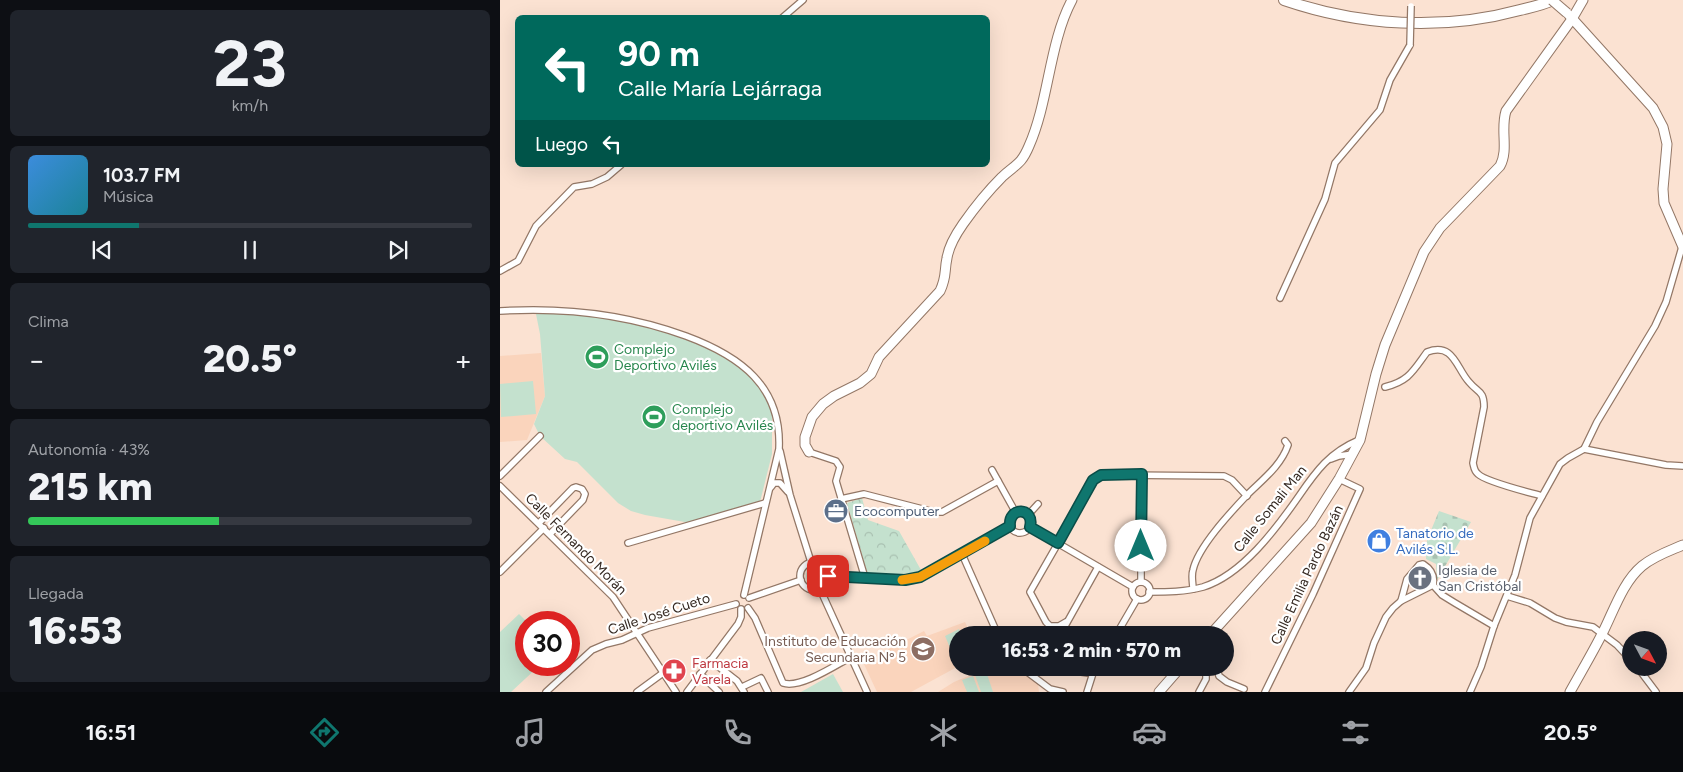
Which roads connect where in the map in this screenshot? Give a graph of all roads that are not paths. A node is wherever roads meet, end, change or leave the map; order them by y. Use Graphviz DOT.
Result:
graph roads {
  1 [pos="803,0"];
  2 [pos="1072,0"];
  3 [pos="1284,0"];
  4 [pos="1553,0"];
  5 [pos="1583,0"];
  6 [pos="1411,3"];
  7 [pos="786,15"];
  8 [pos="1570,16"];
  9 [pos="619,167"];
  10 [pos="1683,247"];
  11 [pos="500,271"];
  12 [pos="1280,298"];
  13 [pos="500,311"];
  14 [pos="1385,387"];
  15 [pos="540,436"];
  16 [pos="1360,440"];
  17 [pos="779,449"];
  18 [pos="1584,449"];
  19 [pos="1340,451"];
  20 [pos="809,452"];
  21 [pos="1284,453"];
  22 [pos="1353,454"];
  23 [pos="1683,466"];
  24 [pos="1345,468"];
  25 [pos="992,470"];
  26 [pos="1142,474"];
  27 [pos="500,476"];
  28 [pos="1338,479"];
  29 [pos="998,481"];
  30 [pos="500,486"];
  31 [pos="769,489"];
  32 [pos="790,495"];
  33 [pos="1246,496"];
  34 [pos="1542,496"];
  35 [pos="841,499"];
  36 [pos="765,503"];
  37 [pos="1038,504"];
  38 [pos="1016,513"];
  39 [pos="1028,514"];
  40 [pos="541,526"];
  41 [pos="1010,526"];
  42 [pos="1030,527"];
  43 [pos="550,534"];
  44 [pos="628,543"];
  45 [pos="1058,543"];
  46 [pos="1683,545"];
  47 [pos="962,554"];
  48 [pos="811,562"];
  49 [pos="1098,567"];
  50 [pos="500,572"];
  51 [pos="828,576"];
  52 [pos="865,578"];
  53 [pos="801,580"];
  54 [pos="1141,582"];
  55 [pos="1433,585"];
  56 [pos="1133,587"];
  57 [pos="820,589"];
  58 [pos="1193,589"];
  59 [pos="1149,592"];
  60 [pos="746,596"];
  61 [pos="1507,596"];
  62 [pos="1137,599"];
  63 [pos="1401,601"];
  64 [pos="736,604"];
  65 [pos="744,609"];
  66 [pos="1066,622"];
  67 [pos="994,626"];
  68 [pos="1064,626"];
  69 [pos="1121,626"];
  70 [pos="1218,626"];
  71 [pos="1494,626"];
  72 [pos="636,633"];
  73 [pos="1603,633"];
  74 [pos="1622,650"];
  75 [pos="851,657"];
  76 [pos="710,660"];
  77 [pos="663,673"];
  78 [pos="700,674"];
  79 [pos="1033,676"];
  80 [pos="1093,676"];
  81 [pos="1173,676"];
  82 [pos="1206,676"];
  83 [pos="1219,676"];
  84 [pos="1644,676"];
  85 [pos="1244,689"];
  86 [pos="743,690"];
  87 [pos="546,692"];
  88 [pos="637,692"];
  89 [pos="676,692"];
  90 [pos="687,692"];
  91 [pos="719,692"];
  92 [pos="768,692"];
  93 [pos="867,692"];
  94 [pos="1063,692"];
  95 [pos="1087,692"];
  96 [pos="1159,692"];
  97 [pos="1199,692"];
  98 [pos="1265,692"];
  99 [pos="1349,692"];
  100 [pos="1470,692"];
  101 [pos="1570,692"];
  102 [pos="1656,692"];
  1 -- 7 [label="street"];
  2 -- 20 [label="street"];
  3 -- 4 [label="highway"];
  4 -- 8 [label="street, bridge"];
  5 -- 8 [label="street"];
  6 -- 12 [label="street, bridge"];
  8 -- 10 [label="street"];
  8 -- 16 [label="street"];
  9 -- 11 [label="street"];
  10 -- 18 [label="street"];
  13 -- 17 [label="street"];
  14 -- 34 [label="street"];
  15 -- 27 [label="street"];
  16 -- 19 [label="street, Calle Somali Man"];
  16 -- 22 [label="street"];
  17 -- 31 [label="street"];
  17 -- 32 [label="street"];
  18 -- 23 [label="street"];
  18 -- 34 [label="street"];
  19 -- 22 [label="street"];
  19 -- 24 [label="street"];
  19 -- 58 [label="street, Calle Somali Man"];
  20 -- 35 [label="street"];
  21 -- 33 [label="street"];
  22 -- 24 [label="street"];
  24 -- 28 [label="street"];
  25 -- 29 [label="street"];
  26 -- 33 [label="street"];
  26 -- 45 [label="street"];
  26 -- 54 [label="street"];
  28 -- 70 [label="street"];
  28 -- 98 [label="street, Calle Emilia Pardo Bazán"];
  29 -- 35 [label="street"];
  29 -- 38 [label="street"];
  30 -- 40 [label="street, Calle Fernando Morán"];
  31 -- 32 [label="street"];
  31 -- 36 [label="street"];
  32 -- 48 [label="street"];
  33 -- 58 [label="street"];
  34 -- 61 [label="street"];
  35 -- 52 [label="street"];
  36 -- 44 [label="street"];
  36 -- 60 [label="street"];
  37 -- 39 [label="street"];
  38 -- 39 [label="street"];
  38 -- 41 [label="street"];
  39 -- 42 [label="street"];
  40 -- 43 [label="street, Calle Fernando Morán"];
  40 -- 43 [label="street"];
  40 -- 50 [label="street"];
  41 -- 42 [label="street"];
  41 -- 47 [label="street"];
  42 -- 45 [label="street"];
  43 -- 72 [label="street, Calle Fernando Morán"];
  45 -- 49 [label="street"];
  45 -- 66 [label="street"];
  46 -- 73 [label="street"];
  47 -- 52 [label="street"];
  47 -- 67 [label="street"];
  48 -- 51 [label="street"];
  48 -- 53 [label="street"];
  49 -- 56 [label="street"];
  49 -- 66 [label="street"];
  51 -- 52 [label="street"];
  51 -- 57 [label="street"];
  53 -- 57 [label="street"];
  53 -- 60 [label="street"];
  54 -- 56 [label="street"];
  54 -- 59 [label="street"];
  55 -- 63 [label="street"];
  55 -- 63 [label="street"];
  55 -- 71 [label="street"];
  56 -- 62 [label="street"];
  57 -- 75 [label="street"];
  58 -- 59 [label="street, Calle Somali Man"];
  59 -- 62 [label="street"];
  60 -- 64 [label="street"];
  60 -- 65 [label="street"];
  61 -- 71 [label="street"];
  61 -- 73 [label="street"];
  62 -- 69 [label="street"];
  63 -- 99 [label="street"];
  64 -- 65 [label="street"];
  64 -- 72 [label="street, Calle José Cueto"];
  65 -- 75 [label="street"];
  65 -- 76 [label="street"];
  66 -- 68 [label="street"];
  71 -- 100 [label="street"];
  72 -- 77 [label="street, Calle Fernando Morán"];
  72 -- 87 [label="street, Calle José Cueto"];
  73 -- 74 [label="street"];
  73 -- 101 [label="street"];
  75 -- 93 [label="street"];
  76 -- 78 [label="street"];
  76 -- 86 [label="street"];
  77 -- 88 [label="street"];
  77 -- 89 [label="street, Calle Fernando Morán"];
  78 -- 90 [label="street"];
  78 -- 91 [label="street"];
  79 -- 94 [label="street"];
  80 -- 95 [label="street"];
  81 -- 96 [label="street"];
  82 -- 97 [label="street"];
  83 -- 85 [label="street"];
  84 -- 102 [label="street"];
  86 -- 92 [label="street"];
}
